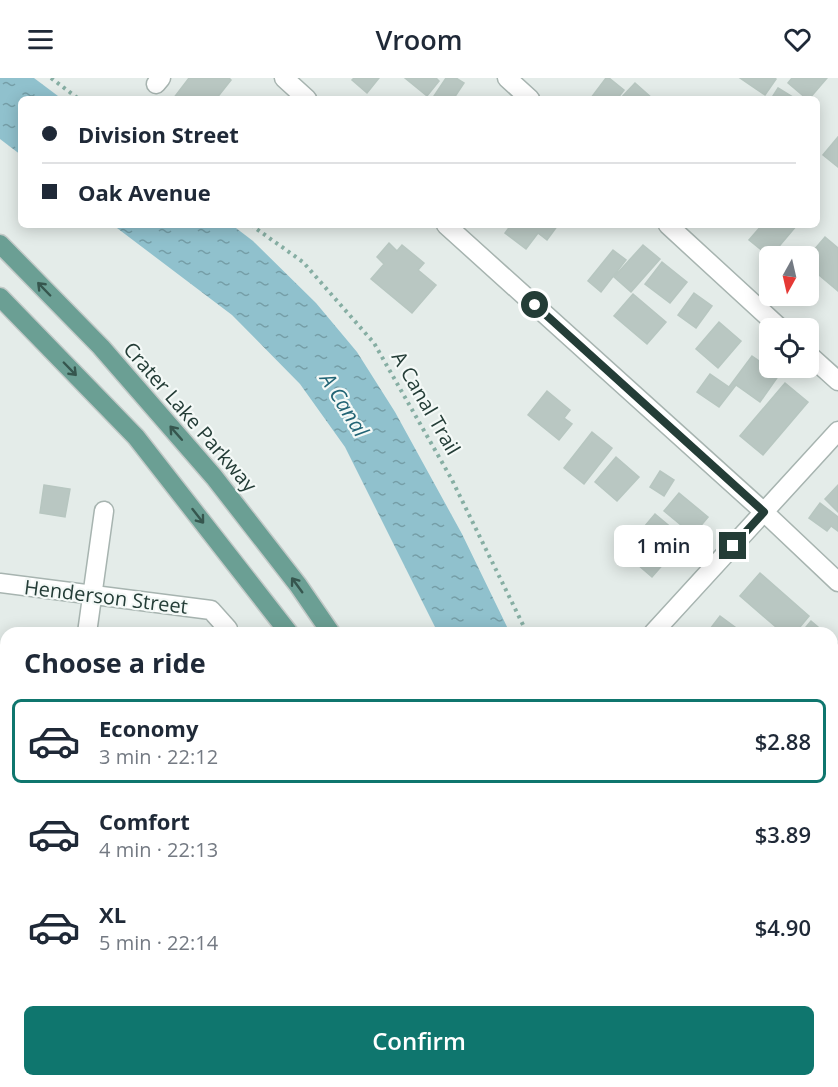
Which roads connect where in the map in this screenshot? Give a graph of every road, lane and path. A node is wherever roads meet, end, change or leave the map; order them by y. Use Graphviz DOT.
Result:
graph roads {
  1 [pos="51,78"];
  2 [pos="284,78"];
  3 [pos="507,78"];
  4 [pos="75,96"];
  5 [pos="304,96"];
  6 [pos="527,96"];
  7 [pos="254,228"];
  8 [pos="449,228"];
  9 [pos="671,228"];
  10 [pos="0,244"];
  11 [pos="0,297"];
  12 [pos="769,318"];
  13 [pos="819,364"];
  14 [pos="838,381"];
  15 [pos="838,431"];
  16 [pos="104,511"];
  17 [pos="764,512"];
  18 [pos="838,582"];
  19 [pos="0,583"];
  20 [pos="94,594"];
  21 [pos="88,627"];
  22 [pos="226,627"];
  23 [pos="284,627"];
  24 [pos="327,627"];
  25 [pos="524,627"];
  26 [pos="659,627"];
  1 -- 4 [label="path"];
  2 -- 5 [label="street"];
  3 -- 6 [label="street"];
  7 -- 25 [label="path, A Canal Trail"];
  8 -- 17 [label="street"];
  9 -- 12 [label="street"];
  24 -- 10 [label="main road, Crater Lake Parkway, one-way"];
  11 -- 23 [label="main road, one-way"];
  13 -- 14 [label="street"];
  15 -- 17 [label="street"];
  16 -- 20 [label="street"];
  17 -- 18 [label="street"];
  17 -- 26 [label="street"];
  19 -- 20 [label="street, Henderson Street"];
  20 -- 21 [label="street"];
  20 -- 22 [label="street, Henderson Street"];
}
